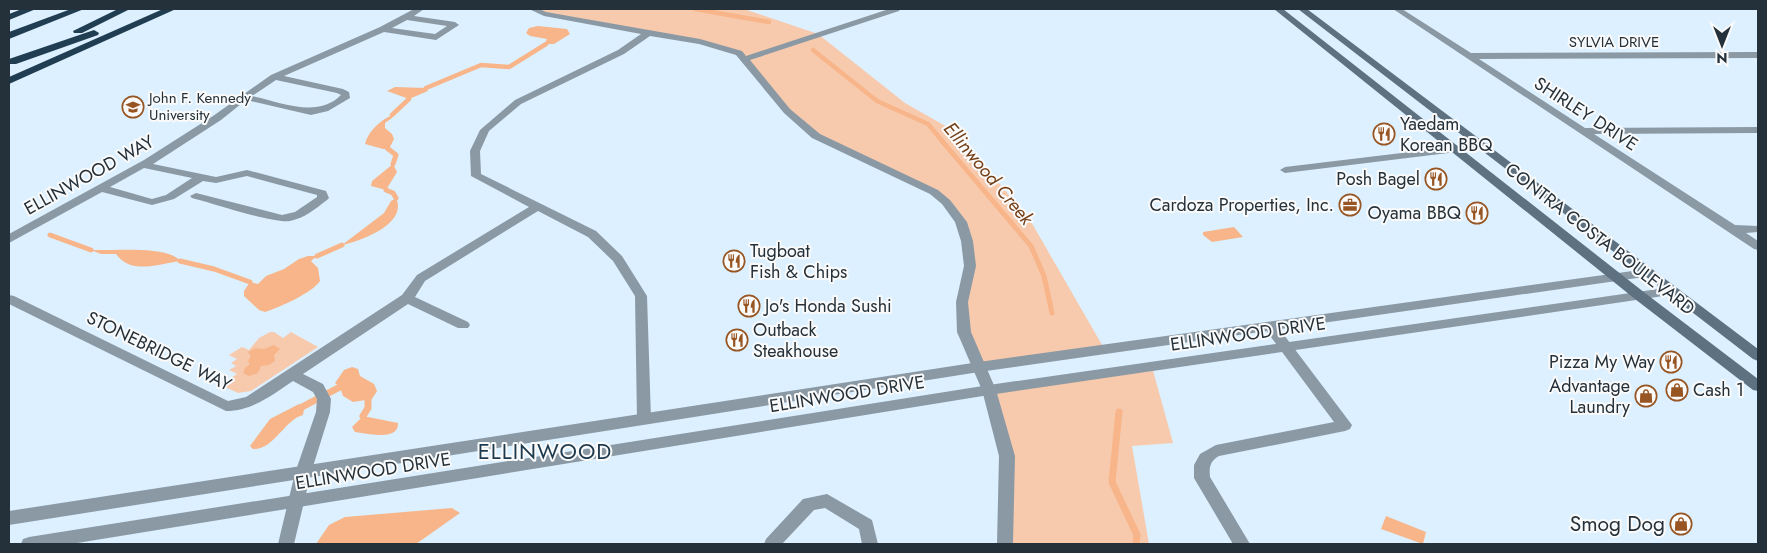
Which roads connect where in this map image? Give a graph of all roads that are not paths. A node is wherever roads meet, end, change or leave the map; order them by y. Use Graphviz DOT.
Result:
graph roads {
  1 [pos="32,9"];
  2 [pos="79,9"];
  3 [pos="125,9"];
  4 [pos="150,9"];
  5 [pos="171,9"];
  6 [pos="420,9"];
  7 [pos="532,9"];
  8 [pos="896,9"];
  9 [pos="1278,9"];
  10 [pos="1302,9"];
  11 [pos="1397,9"];
  12 [pos="406,17"];
  13 [pos="9,18"];
  14 [pos="383,29"];
  15 [pos="650,32"];
  16 [pos="9,36"];
  17 [pos="1758,55"];
  18 [pos="1470,56"];
  19 [pos="745,59"];
  20 [pos="11,62"];
  21 [pos="274,78"];
  22 [pos="9,81"];
  23 [pos="244,96"];
  24 [pos="1758,130"];
  25 [pos="1582,131"];
  26 [pos="1486,146"];
  27 [pos="1457,149"];
  28 [pos="144,165"];
  29 [pos="1285,170"];
  30 [pos="201,177"];
  31 [pos="216,180"];
  32 [pos="100,188"];
  33 [pos="538,206"];
  34 [pos="1734,229"];
  35 [pos="1758,229"];
  36 [pos="9,239"];
  37 [pos="1758,246"];
  38 [pos="1648,273"];
  39 [pos="1615,277"];
  40 [pos="1672,291"];
  41 [pos="1640,296"];
  42 [pos="407,298"];
  43 [pos="9,299"];
  44 [pos="463,325"];
  45 [pos="1270,326"];
  46 [pos="1286,348"];
  47 [pos="1758,356"];
  48 [pos="979,367"];
  49 [pos="292,375"];
  50 [pos="1758,386"];
  51 [pos="989,390"];
  52 [pos="644,419"];
  53 [pos="303,473"];
  54 [pos="296,503"];
  55 [pos="9,518"];
  56 [pos="29,544"];
  57 [pos="286,544"];
  58 [pos="772,544"];
  59 [pos="870,544"];
  60 [pos="1005,544"];
  61 [pos="1242,544"];
  1 -- 13 [label="highway"];
  2 -- 16 [label="highway"];
  3 -- 20 [label="highway"];
  4 -- 20 [label="highway"];
  5 -- 22 [label="highway"];
  6 -- 12 [label="street, ELLINWOOD WAY"];
  7 -- 15 [label="street"];
  8 -- 19 [label="street"];
  9 -- 27 [label="main road, CONTRA COSTA BOULEVARD"];
  10 -- 26 [label="main road, CONTRA COSTA BOULEVARD"];
  11 -- 18 [label="street, SHIRLEY DRIVE"];
  12 -- 14 [label="street, ELLINWOOD WAY"];
  12 -- 14 [label="street"];
  14 -- 21 [label="street, ELLINWOOD WAY"];
  15 -- 19 [label="street"];
  15 -- 33 [label="street"];
  17 -- 18 [label="street, SYLVIA DRIVE"];
  18 -- 25 [label="street, SHIRLEY DRIVE"];
  19 -- 48 [label="street"];
  21 -- 23 [label="street, ELLINWOOD WAY"];
  21 -- 23 [label="street"];
  23 -- 28 [label="street, ELLINWOOD WAY"];
  24 -- 25 [label="street"];
  25 -- 34 [label="street, SHIRLEY DRIVE"];
  26 -- 27 [label="street"];
  26 -- 38 [label="main road, CONTRA COSTA BOULEVARD"];
  27 -- 29 [label="street"];
  27 -- 39 [label="main road, CONTRA COSTA BOULEVARD"];
  28 -- 30 [label="street"];
  28 -- 32 [label="street, ELLINWOOD WAY"];
  30 -- 31 [label="street"];
  30 -- 32 [label="street"];
  31 -- 31 [label="street"];
  32 -- 36 [label="street, ELLINWOOD WAY"];
  33 -- 42 [label="street, STONEBRIDGE WAY"];
  33 -- 52 [label="street"];
  34 -- 35 [label="street"];
  34 -- 37 [label="street, SHIRLEY DRIVE"];
  38 -- 39 [label="street, ELLINWOOD DRIVE"];
  38 -- 40 [label="main road, CONTRA COSTA BOULEVARD"];
  39 -- 41 [label="main road, CONTRA COSTA BOULEVARD"];
  39 -- 45 [label="street, ELLINWOOD DRIVE"];
  40 -- 41 [label="street, ELLINWOOD DRIVE"];
  40 -- 47 [label="main road, CONTRA COSTA BOULEVARD"];
  41 -- 46 [label="street, ELLINWOOD DRIVE"];
  41 -- 50 [label="main road, CONTRA COSTA BOULEVARD"];
  42 -- 44 [label="street"];
  42 -- 49 [label="street, STONEBRIDGE WAY"];
  43 -- 49 [label="street, STONEBRIDGE WAY"];
  45 -- 46 [label="street"];
  45 -- 48 [label="street, ELLINWOOD DRIVE"];
  46 -- 51 [label="street, ELLINWOOD DRIVE"];
  46 -- 61 [label="street"];
  48 -- 51 [label="street"];
  48 -- 52 [label="street, ELLINWOOD DRIVE"];
  49 -- 53 [label="street"];
  51 -- 54 [label="street, ELLINWOOD DRIVE"];
  51 -- 60 [label="street"];
  52 -- 53 [label="street, ELLINWOOD DRIVE"];
  53 -- 54 [label="street"];
  53 -- 55 [label="street, ELLINWOOD DRIVE"];
  54 -- 56 [label="street, ELLINWOOD DRIVE"];
  54 -- 57 [label="street"];
  58 -- 59 [label="street"];
}
